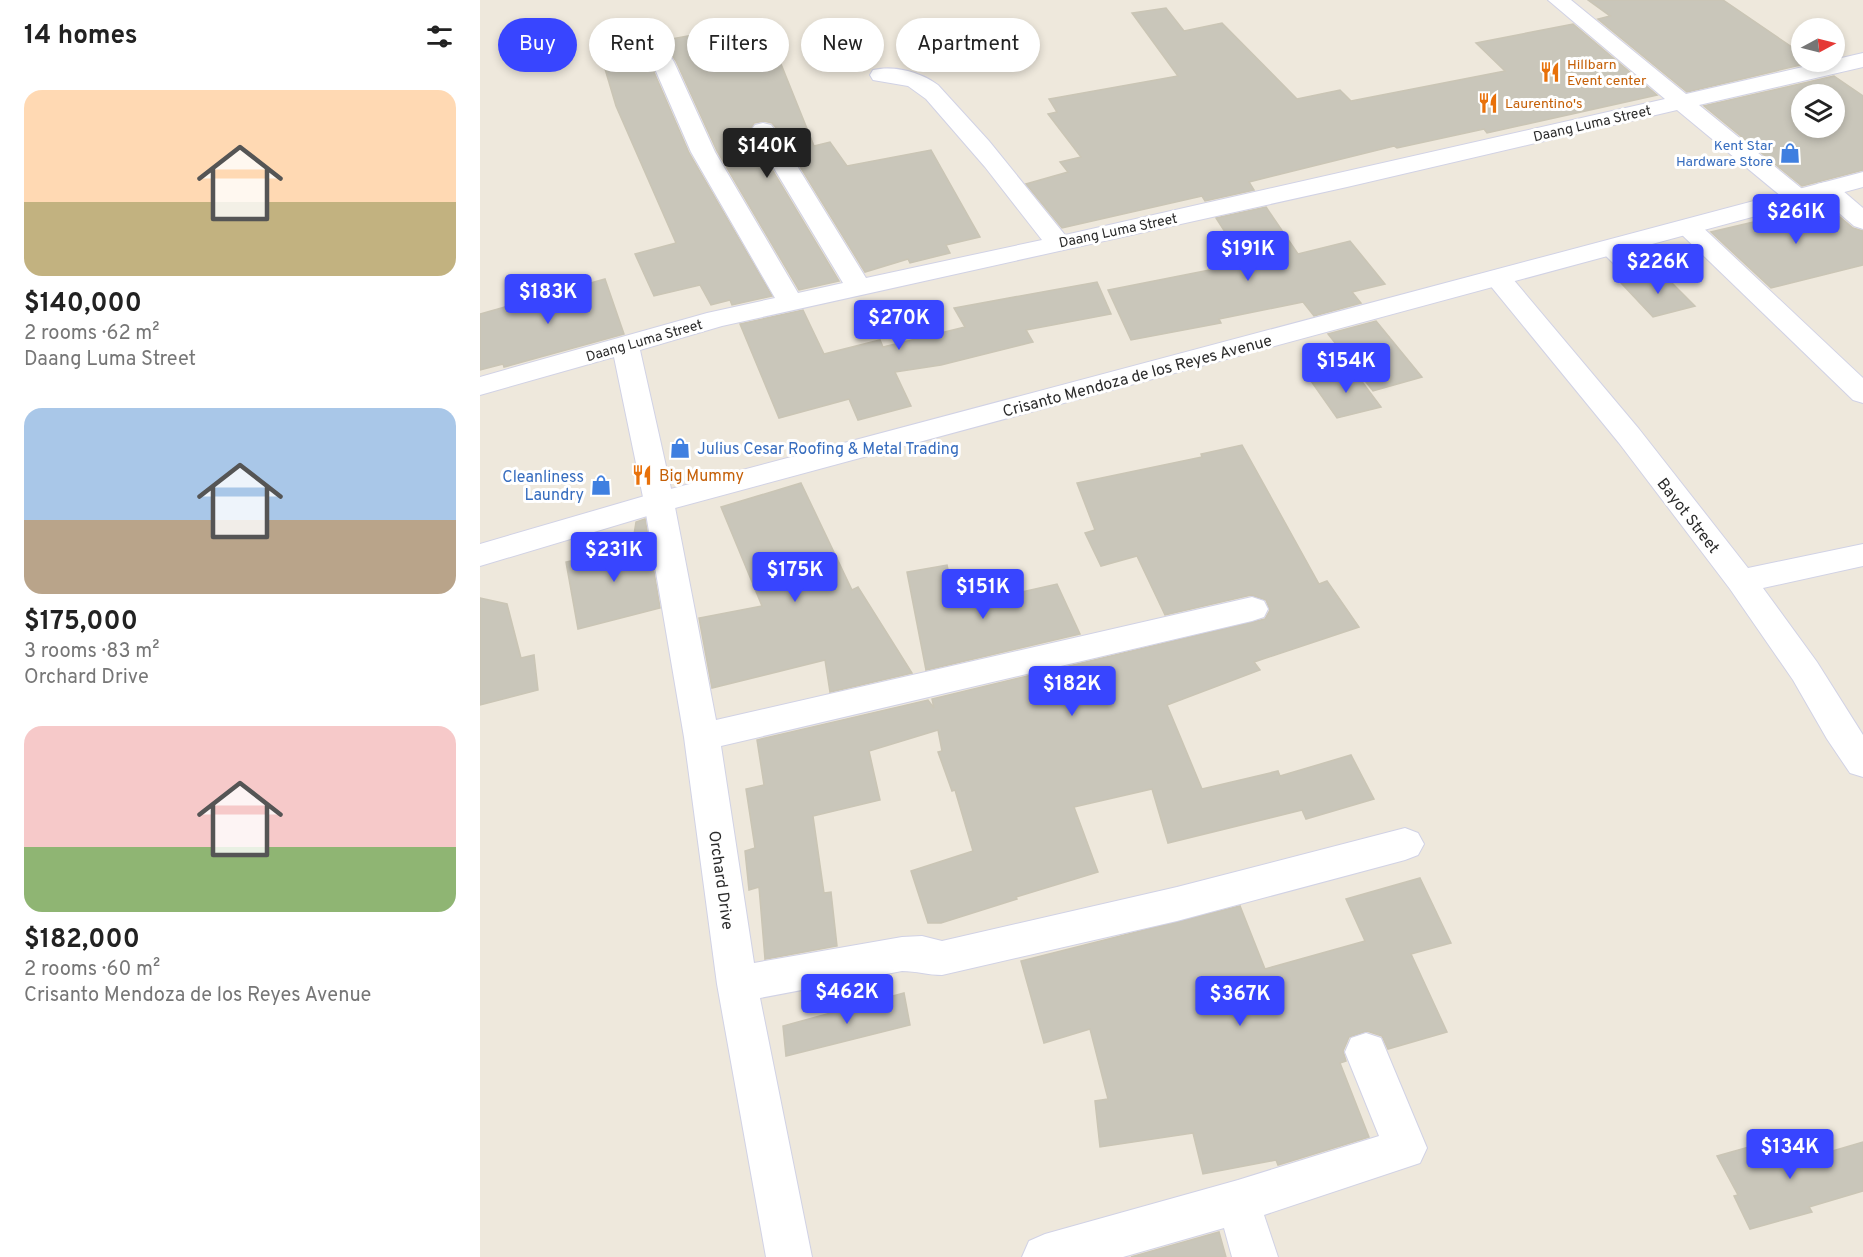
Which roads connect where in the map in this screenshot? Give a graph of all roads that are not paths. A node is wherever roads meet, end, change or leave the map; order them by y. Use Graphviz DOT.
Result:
graph roads {
  1 [pos="1558,0"];
  2 [pos="1863,60"];
  3 [pos="667,72"];
  4 [pos="880,75"];
  5 [pos="1681,102"];
  6 [pos="763,130"];
  7 [pos="1863,179"];
  8 [pos="1826,189"];
  9 [pos="1797,197"];
  10 [pos="1863,221"];
  11 [pos="1688,227"];
  12 [pos="1058,243"];
  13 [pos="1498,278"];
  14 [pos="858,287"];
  15 [pos="791,303"];
  16 [pos="625,345"];
  17 [pos="480,386"];
  18 [pos="1863,394"];
  19 [pos="659,502"];
  20 [pos="480,555"];
  21 [pos="1863,555"];
  22 [pos="1741,581"];
  23 [pos="1252,609"];
  24 [pos="702,737"];
  25 [pos="1863,763"];
  26 [pos="1405,844"];
  27 [pos="737,984"];
  28 [pos="1366,1052"];
  29 [pos="1238,1202"];
  30 [pos="789,1257"];
  31 [pos="1045,1257"];
  32 [pos="1256,1257"];
  1 -- 5 [label="street"];
  2 -- 5 [label="street, Daang Luma Street"];
  3 -- 15 [label="street"];
  4 -- 12 [label="street"];
  5 -- 9 [label="street"];
  5 -- 12 [label="street, Daang Luma Street"];
  6 -- 14 [label="street"];
  7 -- 8 [label="street, Crisanto Mendoza de los Reyes Avenue"];
  8 -- 9 [label="street, Crisanto Mendoza de los Reyes Avenue"];
  8 -- 10 [label="street"];
  9 -- 11 [label="street, Crisanto Mendoza de los Reyes Avenue"];
  11 -- 13 [label="street, Crisanto Mendoza de los Reyes Avenue"];
  11 -- 18 [label="street"];
  12 -- 14 [label="street, Daang Luma Street"];
  13 -- 19 [label="street, Crisanto Mendoza de los Reyes Avenue"];
  13 -- 22 [label="street, Bayot Street"];
  14 -- 15 [label="street, Daang Luma Street"];
  15 -- 16 [label="street, Daang Luma Street"];
  16 -- 17 [label="street, Daang Luma Street"];
  16 -- 19 [label="street, Orchard Drive"];
  19 -- 20 [label="street, Crisanto Mendoza de los Reyes Avenue"];
  19 -- 24 [label="street, Orchard Drive"];
  21 -- 22 [label="street"];
  22 -- 25 [label="street, Bayot Street"];
  23 -- 24 [label="street"];
  24 -- 27 [label="street, Orchard Drive"];
  26 -- 27 [label="street"];
  27 -- 30 [label="street, Orchard Drive"];
  28 -- 29 [label="street"];
  29 -- 31 [label="street"];
  29 -- 32 [label="street"];
}
